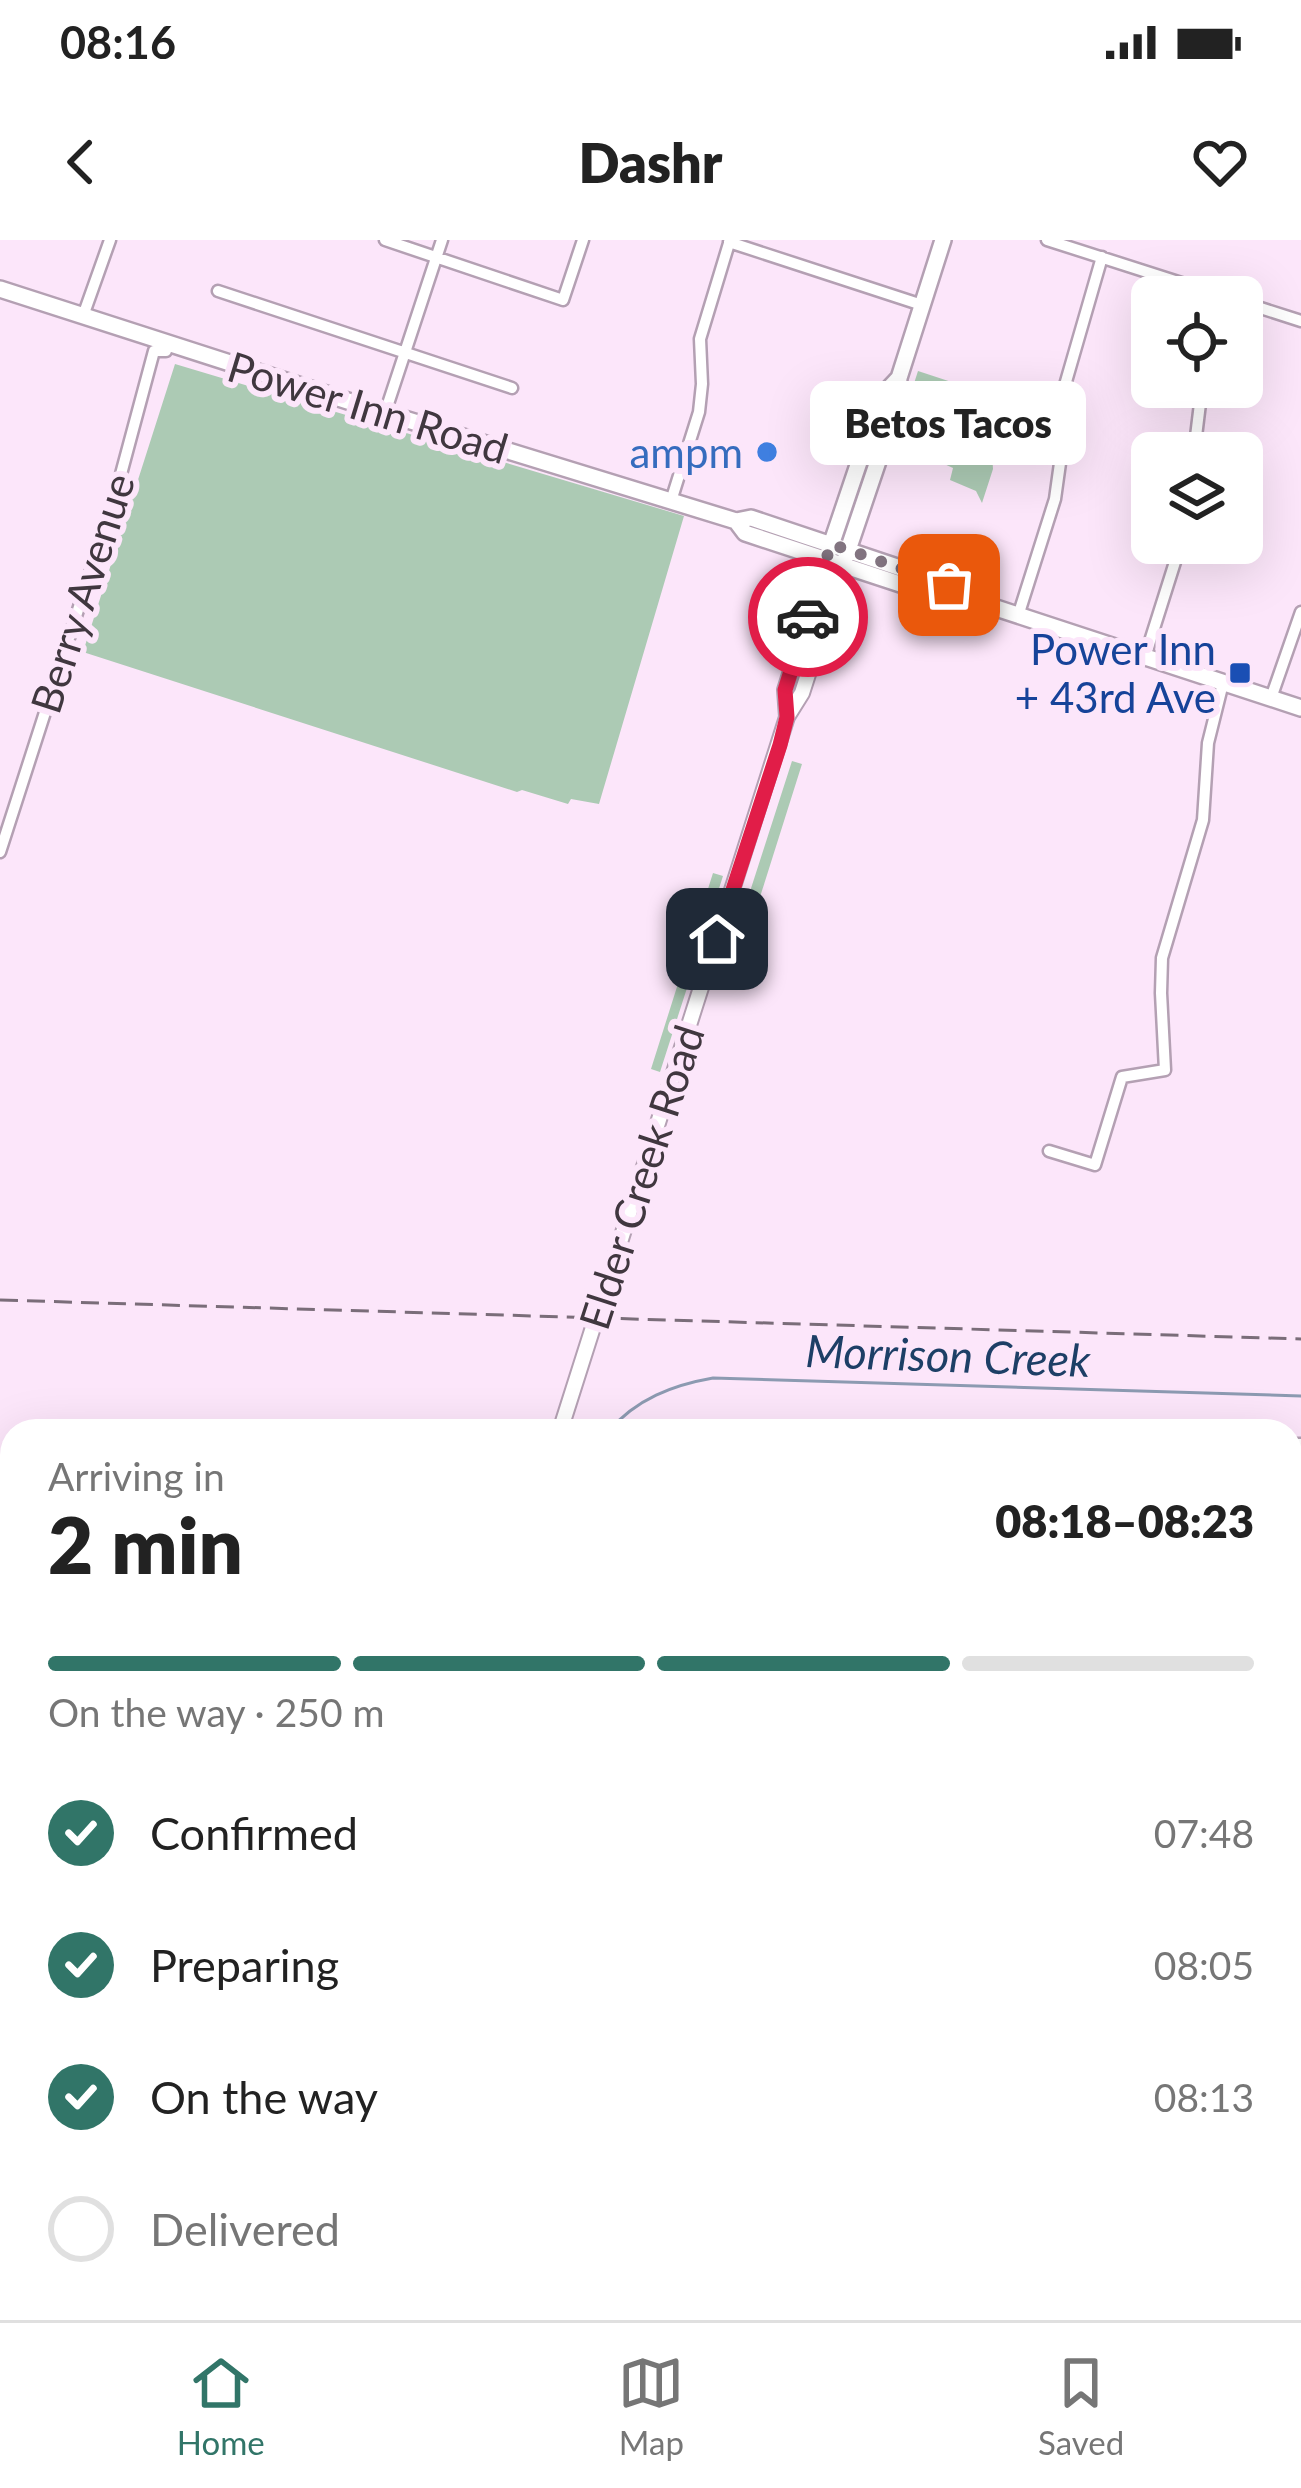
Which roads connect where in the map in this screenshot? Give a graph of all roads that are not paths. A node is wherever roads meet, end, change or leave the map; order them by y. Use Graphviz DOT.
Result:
graph roads {
  1 [pos="110,240"];
  2 [pos="385,240"];
  3 [pos="442,240"];
  4 [pos="583,240"];
  5 [pos="943,240"];
  6 [pos="1048,240"];
  7 [pos="730,241"];
  8 [pos="436,257"];
  9 [pos="1102,257"];
  10 [pos="1161,276"];
  11 [pos="0,290"];
  12 [pos="218,291"];
  13 [pos="922,304"];
  14 [pos="1263,309"];
  15 [pos="83,316"];
  16 [pos="1301,321"];
  17 [pos="168,344"];
  18 [pos="405,352"];
  19 [pos="899,378"];
  20 [pos="512,388"];
  21 [pos="385,413"];
  22 [pos="671,500"];
  23 [pos="828,552"];
  24 [pos="846,558"];
  25 [pos="1174,564"];
  26 [pos="1301,611"];
  27 [pos="1018,616"];
  28 [pos="1145,657"];
  29 [pos="1223,682"];
  30 [pos="1271,698"];
  31 [pos="1301,708"];
  32 [pos="787,717"];
  33 [pos="0,852"];
  34 [pos="1049,1151"];
  35 [pos="564,1419"];
  1 -- 15 [label="street"];
  2 -- 8 [label="street"];
  3 -- 8 [label="street"];
  4 -- 8 [label="street"];
  5 -- 13 [label="main road, Elder Creek Road"];
  6 -- 9 [label="street"];
  7 -- 13 [label="street"];
  7 -- 22 [label="street"];
  8 -- 18 [label="street"];
  9 -- 10 [label="street"];
  9 -- 27 [label="street"];
  11 -- 15 [label="main road, Power Inn Road"];
  12 -- 18 [label="street"];
  13 -- 19 [label="main road, Elder Creek Road"];
  14 -- 16 [label="street"];
  15 -- 17 [label="main road, Power Inn Road"];
  17 -- 21 [label="main road, Power Inn Road"];
  17 -- 33 [label="street, Berry Avenue"];
  18 -- 20 [label="street"];
  18 -- 21 [label="street"];
  19 -- 23 [label="main road, Elder Creek Road"];
  19 -- 24 [label="main road, Elder Creek Road"];
  21 -- 22 [label="main road, Power Inn Road"];
  22 -- 23 [label="main road, Power Inn Road"];
  23 -- 24 [label="main road, Power Inn Road"];
  23 -- 32 [label="street, Elder Creek Road"];
  24 -- 27 [label="main road, Power Inn Road"];
  24 -- 32 [label="street, Elder Creek Road"];
  25 -- 28 [label="street"];
  26 -- 30 [label="street"];
  27 -- 28 [label="main road, Power Inn Road"];
  28 -- 29 [label="main road, Power Inn Road"];
  29 -- 30 [label="main road, Power Inn Road"];
  29 -- 34 [label="street"];
  30 -- 31 [label="main road, Power Inn Road"];
  32 -- 35 [label="street, Elder Creek Road"];
}
